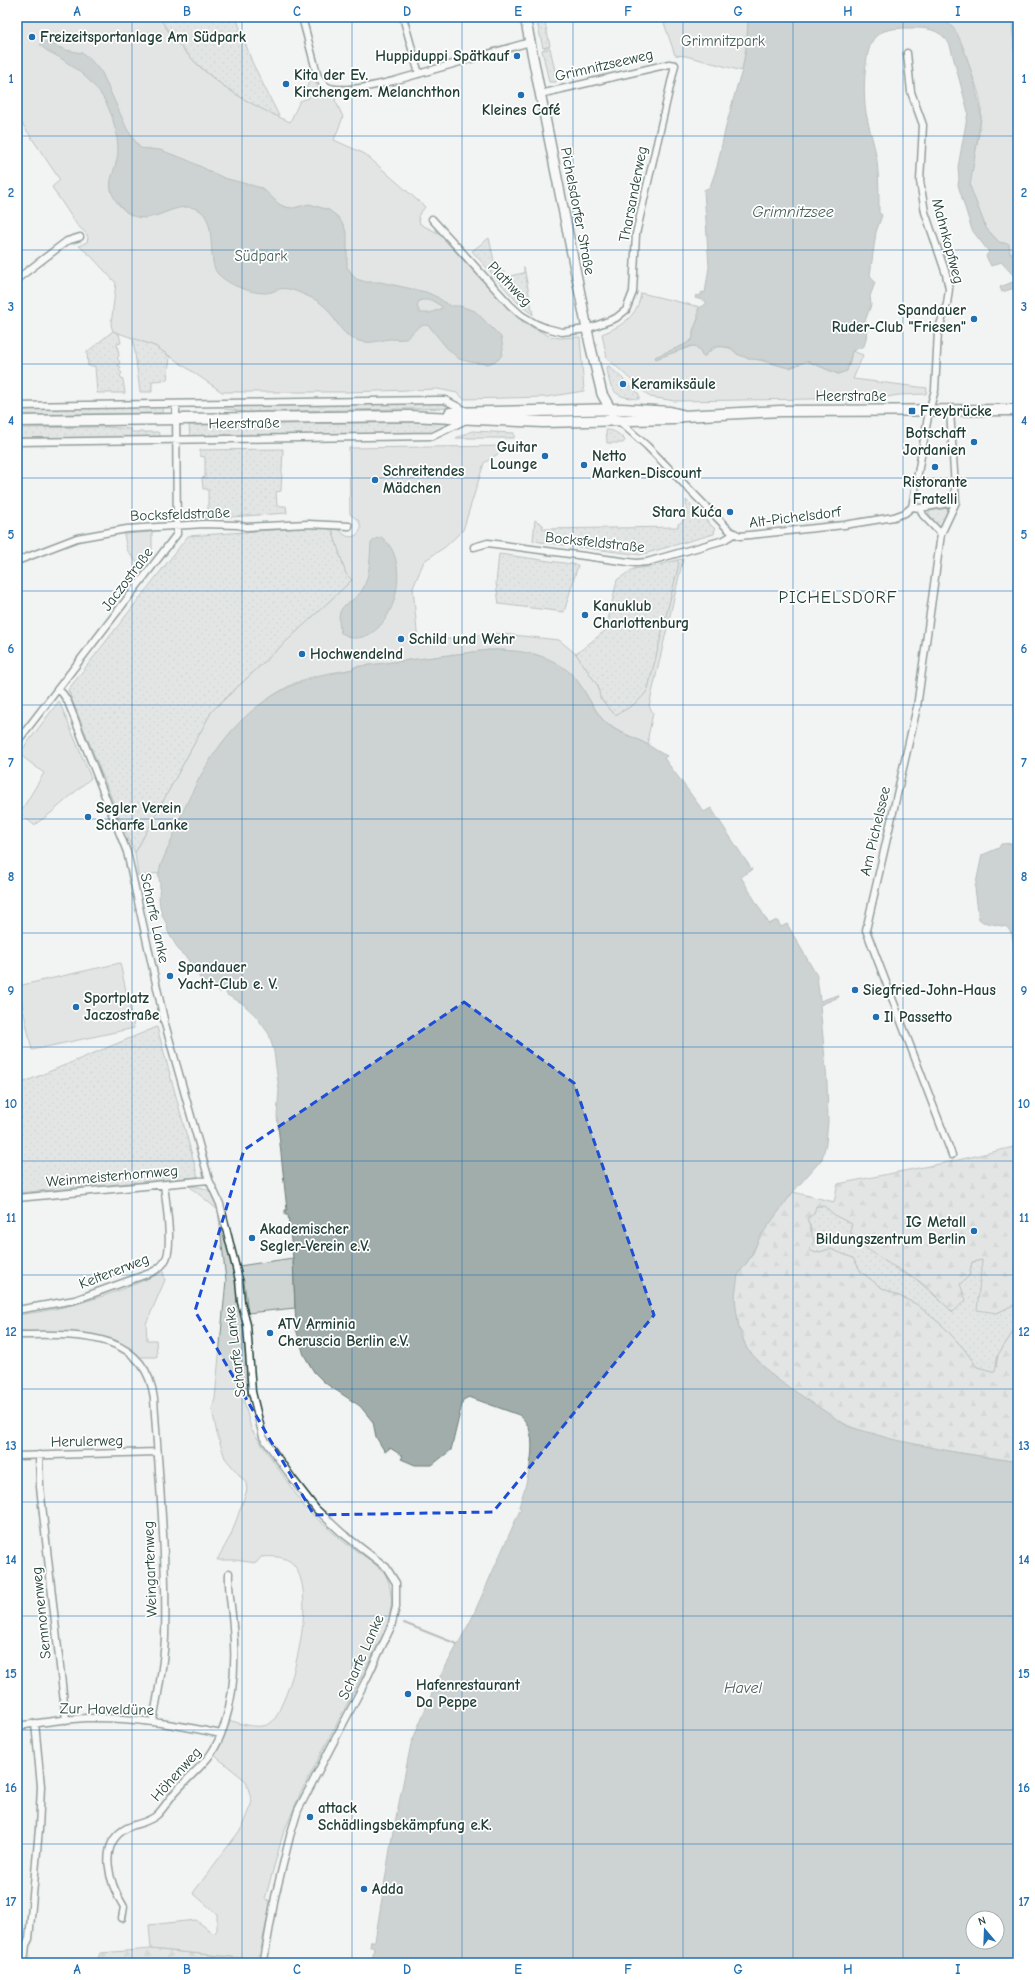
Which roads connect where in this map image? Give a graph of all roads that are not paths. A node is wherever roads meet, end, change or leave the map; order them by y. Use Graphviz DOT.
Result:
graph roads {
  1 [pos="302,17"];
  2 [pos="404,17"];
  3 [pos="525,17"];
  4 [pos="530,42"];
  5 [pos="907,53"];
  6 [pos="675,65"];
  7 [pos="419,74"];
  8 [pos="540,94"];
  9 [pos="432,219"];
  10 [pos="80,237"];
  11 [pos="17,279"];
  12 [pos="587,329"];
  13 [pos="176,404"];
  14 [pos="17,406"];
  15 [pos="609,409"];
  16 [pos="1018,410"];
  17 [pos="929,411"];
  18 [pos="950,411"];
  19 [pos="467,415"];
  20 [pos="684,416"];
  21 [pos="176,418"];
  22 [pos="618,420"];
  23 [pos="17,421"];
  24 [pos="177,440"];
  25 [pos="17,442"];
  26 [pos="956,502"];
  27 [pos="912,507"];
  28 [pos="920,508"];
  29 [pos="178,526"];
  30 [pos="349,526"];
  31 [pos="734,534"];
  32 [pos="941,534"];
  33 [pos="474,547"];
  34 [pos="17,561"];
  35 [pos="58,690"];
  36 [pos="17,742"];
  37 [pos="952,1155"];
  38 [pos="209,1180"];
  39 [pos="164,1185"];
  40 [pos="17,1198"];
  41 [pos="17,1310"];
  42 [pos="17,1335"];
  43 [pos="157,1452"];
  44 [pos="40,1455"];
  45 [pos="17,1456"];
  46 [pos="229,1573"];
  47 [pos="66,1720"];
  48 [pos="153,1721"];
  49 [pos="35,1722"];
  50 [pos="17,1726"];
  51 [pos="221,1734"];
  52 [pos="122,1918"];
  53 [pos="264,1960"];
  54 [pos="24,1963"];
  1 -- 7 [label="street"];
  2 -- 7 [label="street"];
  3 -- 4 [label="street, Pichelsdorfer Straße"];
  4 -- 7 [label="street"];
  4 -- 8 [label="street, Pichelsdorfer Straße"];
  5 -- 17 [label="street, Mahnkopfweg"];
  6 -- 8 [label="street, Grimnitzseeweg"];
  6 -- 12 [label="street, Tharsanderweg"];
  8 -- 12 [label="street, Pichelsdorfer Straße"];
  9 -- 12 [label="street, Plathweg"];
  10 -- 11 [label="street"];
  12 -- 15 [label="street, Pichelsdorfer Straße"];
  13 -- 14 [label="street, Heerstraße"];
  13 -- 19 [label="street, Heerstraße"];
  13 -- 21 [label="street, Jaczostraße"];
  15 -- 19 [label="main road, Heerstraße"];
  15 -- 20 [label="main road, Heerstraße"];
  15 -- 22 [label="street, Alt-Pichelsdorf"];
  16 -- 18 [label="main road, Heerstraße"];
  17 -- 18 [label="main road, Heerstraße"];
  17 -- 20 [label="main road, Heerstraße"];
  17 -- 27 [label="street"];
  18 -- 26 [label="street"];
  19 -- 21 [label="main road, Heerstraße"];
  19 -- 22 [label="main road, Heerstraße"];
  19 -- 24 [label="street, Heerstraße"];
  20 -- 22 [label="main road, Heerstraße"];
  21 -- 23 [label="main road, Heerstraße"];
  21 -- 24 [label="street, Jaczostraße"];
  22 -- 31 [label="street, Alt-Pichelsdorf"];
  24 -- 25 [label="street, Heerstraße"];
  24 -- 29 [label="street, Jaczostraße"];
  26 -- 28 [label="street"];
  26 -- 32 [label="street, Am Pichelssee"];
  27 -- 28 [label="street"];
  27 -- 31 [label="street, Alt-Pichelsdorf"];
  28 -- 32 [label="street"];
  29 -- 30 [label="street, Bocksfeldstraße"];
  29 -- 34 [label="street, Bocksfeldstraße"];
  29 -- 35 [label="street, Jaczostraße"];
  31 -- 33 [label="street, Bocksfeldstraße"];
  32 -- 37 [label="street, Am Pichelssee"];
  35 -- 36 [label="street, Jaczostraße"];
  35 -- 38 [label="street, Scharfe Lanke"];
  38 -- 39 [label="street, Weinmeisterhornweg"];
  38 -- 53 [label="street, Scharfe Lanke"];
  39 -- 40 [label="street, Weinmeisterhornweg"];
  39 -- 41 [label="street, Keltererweg"];
  42 -- 43 [label="street, Weingartenweg"];
  43 -- 44 [label="street, Herulerweg"];
  43 -- 48 [label="street, Weingartenweg"];
  44 -- 45 [label="street, Herulerweg"];
  44 -- 47 [label="street, Semnonenweg"];
  46 -- 51 [label="street, Höhenweg"];
  47 -- 48 [label="street, Zur Haveldüne"];
  47 -- 49 [label="street, Zur Haveldüne"];
  48 -- 51 [label="street, Zur Haveldüne"];
  49 -- 50 [label="street, Zur Haveldüne"];
  49 -- 54 [label="street"];
  51 -- 52 [label="street, Höhenweg"];
}
